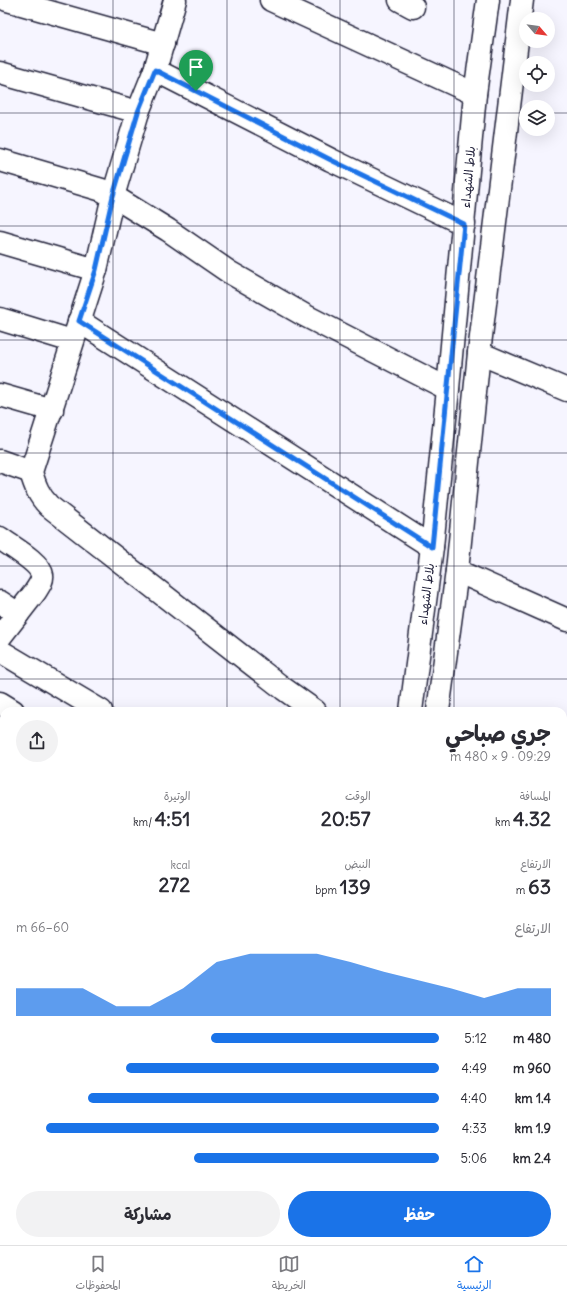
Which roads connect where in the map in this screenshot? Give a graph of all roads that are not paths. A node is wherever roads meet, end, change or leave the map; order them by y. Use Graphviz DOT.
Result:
graph roads {
  1 [pos="7,0"];
  2 [pos="175,0"];
  3 [pos="271,0"];
  4 [pos="488,0"];
  5 [pos="522,0"];
  6 [pos="163,44"];
  7 [pos="155,70"];
  8 [pos="0,73"];
  9 [pos="475,94"];
  10 [pos="138,112"];
  11 [pos="0,160"];
  12 [pos="113,196"];
  13 [pos="464,224"];
  14 [pos="0,242"];
  15 [pos="96,270"];
  16 [pos="0,319"];
  17 [pos="76,331"];
  18 [pos="479,353"];
  19 [pos="448,389"];
  20 [pos="567,390"];
  21 [pos="0,395"];
  22 [pos="52,410"];
  23 [pos="0,461"];
  24 [pos="31,472"];
  25 [pos="0,538"];
  26 [pos="432,547"];
  27 [pos="457,571"];
  28 [pos="0,602"];
  29 [pos="18,614"];
  30 [pos="567,620"];
  31 [pos="0,637"];
  32 [pos="0,651"];
  33 [pos="94,707"];
  34 [pos="310,707"];
  35 [pos="412,707"];
  36 [pos="439,707"];
  1 -- 6 [label="street"];
  2 -- 6 [label="street"];
  3 -- 9 [label="street"];
  4 -- 9 [label="street, بلاط الشهداء"];
  5 -- 18 [label="street"];
  6 -- 7 [label="street"];
  7 -- 10 [label="street"];
  7 -- 13 [label="street"];
  8 -- 10 [label="street"];
  9 -- 13 [label="street, بلاط الشهداء"];
  10 -- 12 [label="street"];
  11 -- 12 [label="street"];
  12 -- 15 [label="street"];
  12 -- 19 [label="street"];
  13 -- 19 [label="street, بلاط الشهداء"];
  14 -- 15 [label="street"];
  15 -- 17 [label="street"];
  16 -- 17 [label="street"];
  17 -- 22 [label="street"];
  17 -- 26 [label="street"];
  18 -- 20 [label="street"];
  18 -- 27 [label="street"];
  19 -- 26 [label="street, بلاط الشهداء"];
  21 -- 22 [label="street"];
  22 -- 24 [label="street"];
  23 -- 24 [label="street"];
  24 -- 34 [label="street"];
  25 -- 29 [label="street"];
  26 -- 35 [label="street, بلاط الشهداء"];
  27 -- 30 [label="street"];
  27 -- 36 [label="street"];
  28 -- 29 [label="street"];
  29 -- 31 [label="street"];
  32 -- 33 [label="street"];
}
